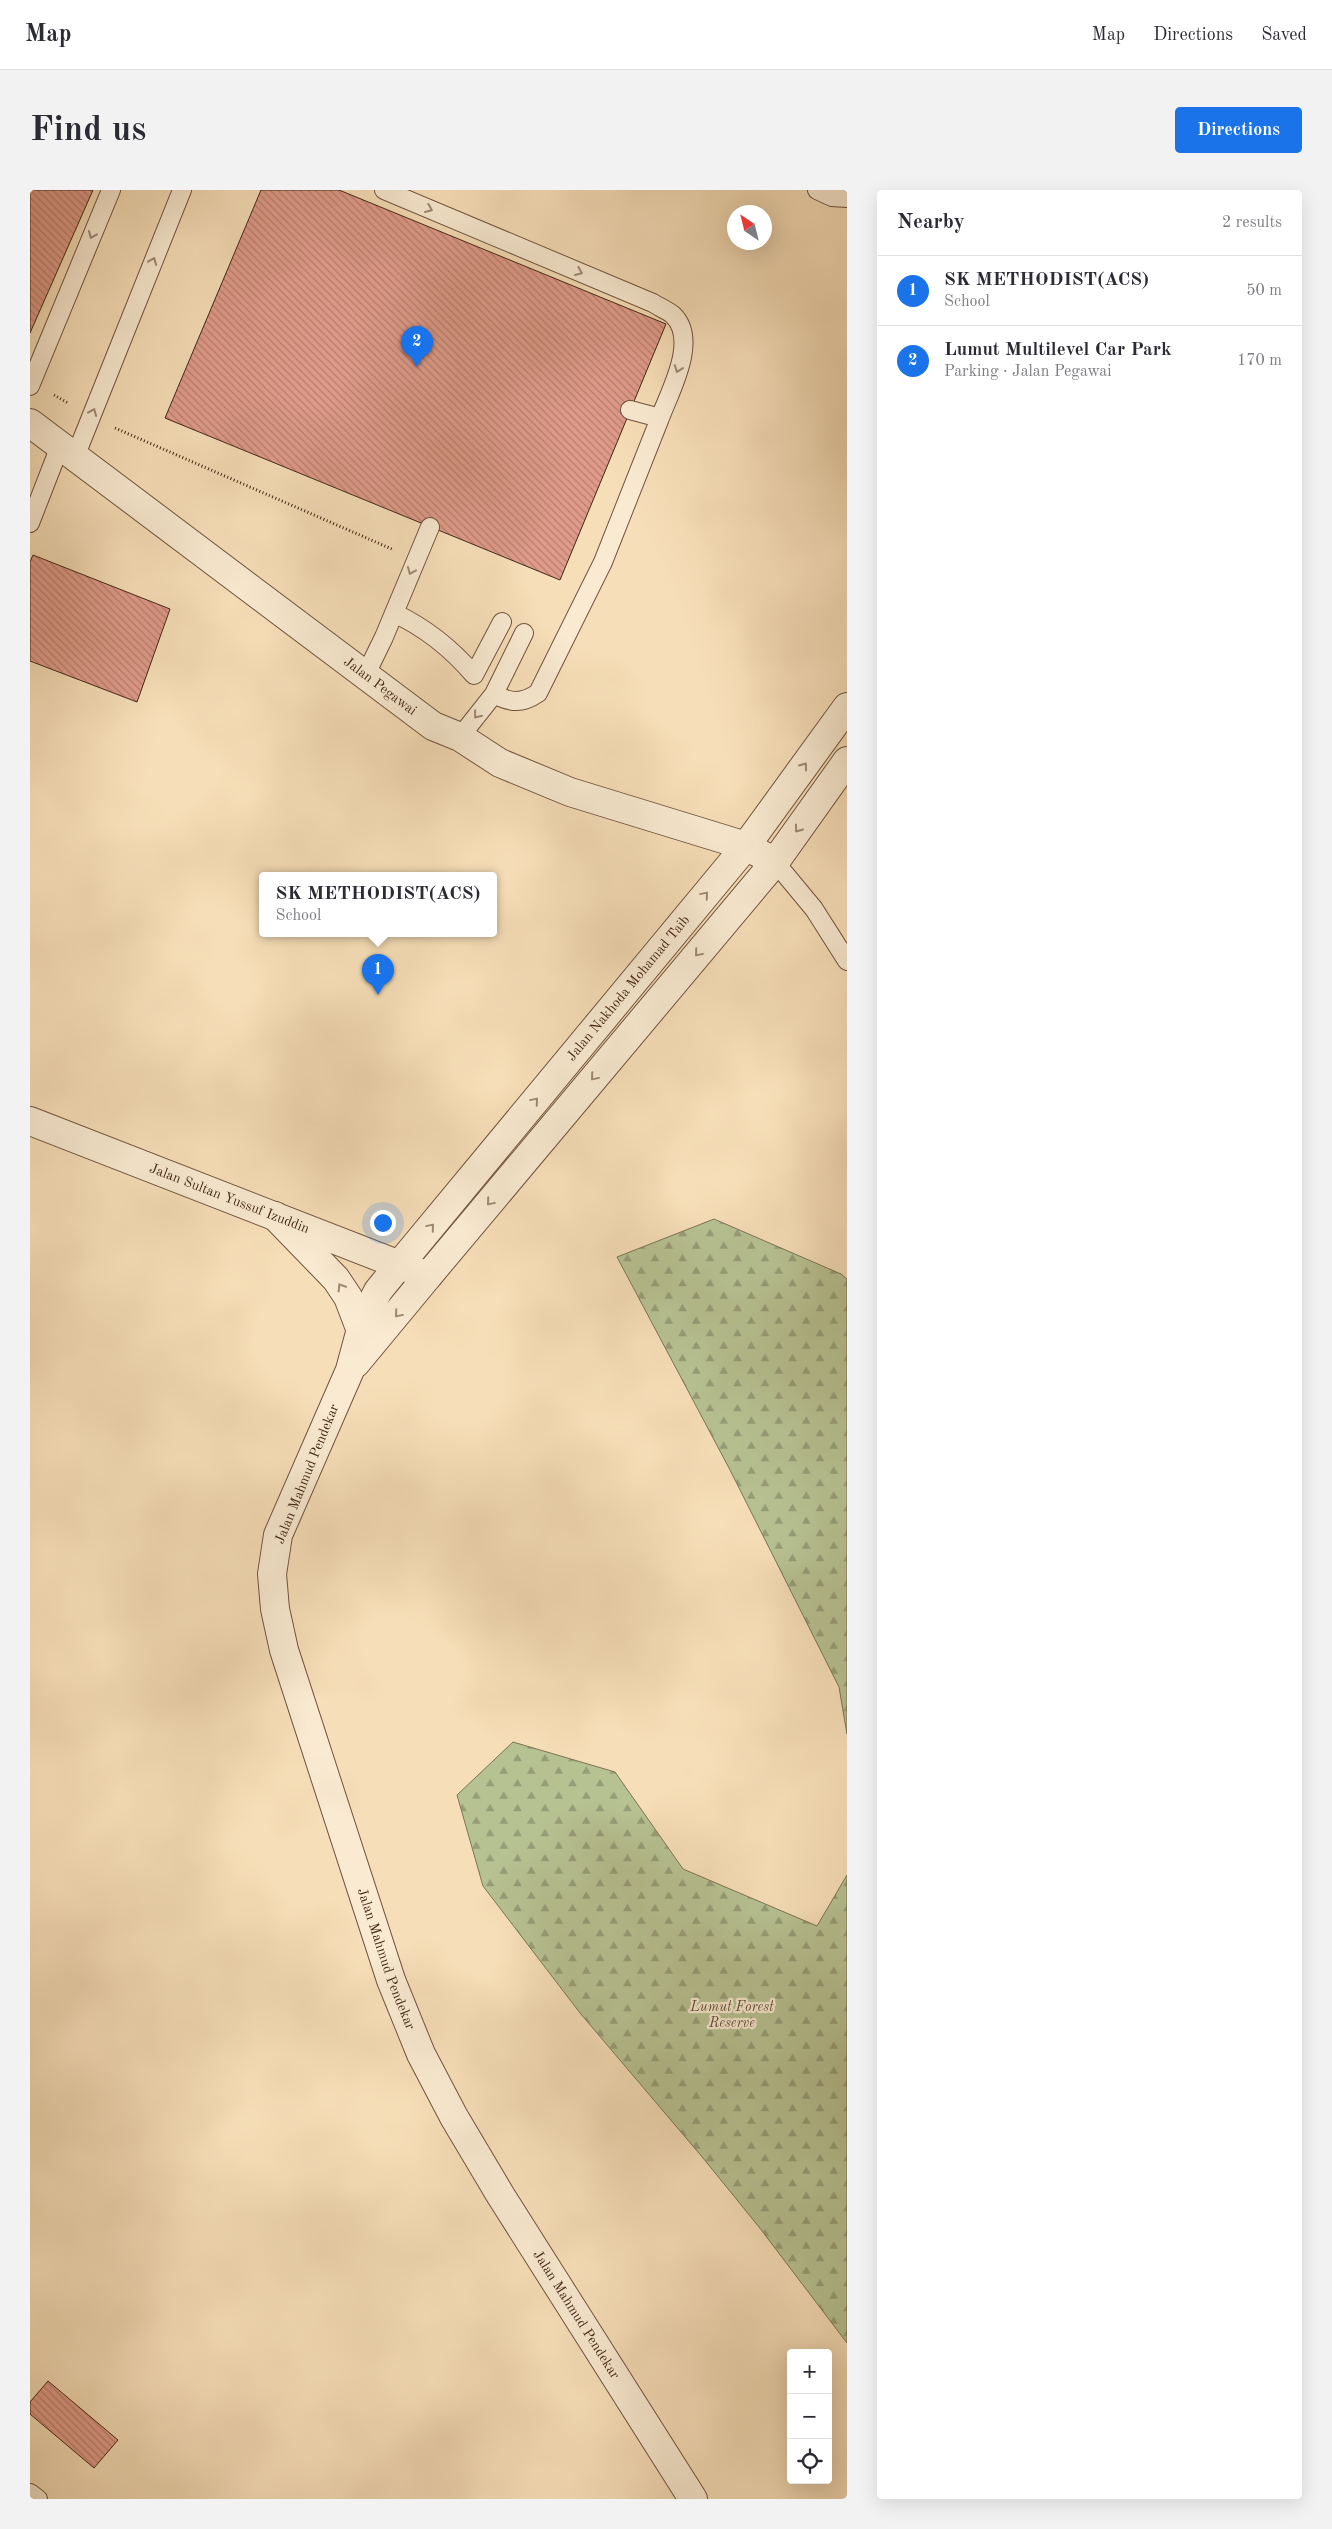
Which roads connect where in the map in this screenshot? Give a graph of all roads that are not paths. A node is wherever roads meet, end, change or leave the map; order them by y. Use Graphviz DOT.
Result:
graph roads {
  1 [pos="111,190"];
  2 [pos="182,190"];
  3 [pos="384,190"];
  4 [pos="817,190"];
  5 [pos="847,198"];
  6 [pos="31,383"];
  7 [pos="630,410"];
  8 [pos="660,418"];
  9 [pos="30,423"];
  10 [pos="68,452"];
  11 [pos="30,523"];
  12 [pos="430,527"];
  13 [pos="394,613"];
  14 [pos="502,622"];
  15 [pos="524,633"];
  16 [pos="365,676"];
  17 [pos="494,694"];
  18 [pos="847,706"];
  19 [pos="460,737"];
  20 [pos="847,761"];
  21 [pos="746,846"];
  22 [pos="775,862"];
  23 [pos="847,961"];
  24 [pos="30,1121"];
  25 [pos="272,1213"];
  26 [pos="400,1264"];
  27 [pos="428,1276"];
  28 [pos="361,1331"];
  29 [pos="350,1370"];
  30 [pos="30,2493"];
  31 [pos="38,2499"];
  32 [pos="693,2499"];
  1 -- 6 [label="lane, one-way"];
  10 -- 2 [label="lane, one-way"];
  3 -- 8 [label="lane, one-way"];
  4 -- 5 [label="lane"];
  7 -- 8 [label="lane"];
  8 -- 17 [label="lane"];
  9 -- 10 [label="street, Jalan Pegawai"];
  10 -- 11 [label="lane"];
  10 -- 16 [label="street, Jalan Pegawai"];
  12 -- 13 [label="lane, one-way"];
  13 -- 14 [label="lane"];
  13 -- 16 [label="lane"];
  15 -- 17 [label="lane"];
  16 -- 19 [label="street, Jalan Pegawai"];
  17 -- 19 [label="lane, one-way"];
  21 -- 18 [label="street, Jalan Nakhoda Mohamad Taib, one-way"];
  19 -- 21 [label="street, Jalan Pegawai"];
  20 -- 22 [label="street, one-way"];
  21 -- 22 [label="street, Jalan Pegawai"];
  26 -- 21 [label="street, Jalan Nakhoda Mohamad Taib, one-way"];
  22 -- 23 [label="lane"];
  22 -- 27 [label="street, one-way"];
  24 -- 25 [label="street, Jalan Sultan Yussuf Izuddin"];
  25 -- 26 [label="street, Jalan Sultan Yussuf Izuddin"];
  28 -- 25 [label="street, one-way"];
  26 -- 27 [label="street, Jalan Sultan Yussuf Izuddin"];
  26 -- 28 [label="street, Jalan Mahmud Pendekar"];
  27 -- 29 [label="street, Jalan Mahmud Pendekar, one-way"];
  28 -- 29 [label="street, Jalan Mahmud Pendekar"];
  29 -- 32 [label="street, Jalan Mahmud Pendekar"];
  30 -- 31 [label="lane"];
}
